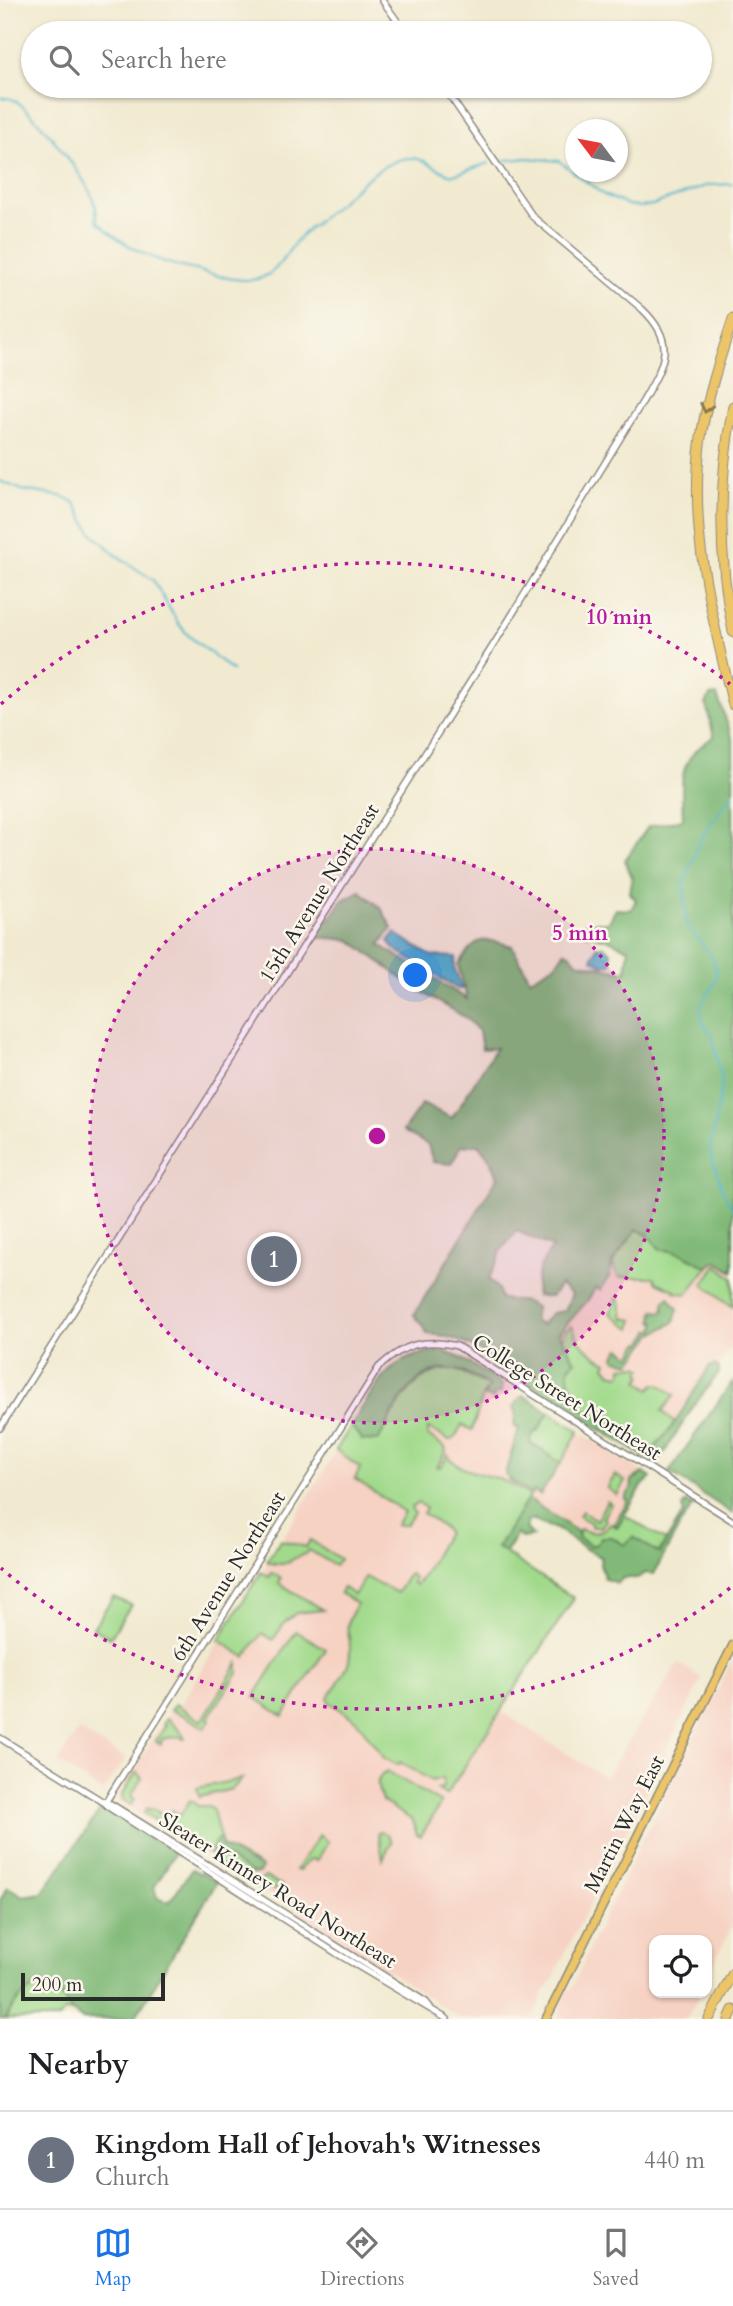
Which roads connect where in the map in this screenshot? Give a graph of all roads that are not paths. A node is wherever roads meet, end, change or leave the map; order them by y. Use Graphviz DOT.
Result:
graph roads {
  1 [pos="382,0"];
  2 [pos="398,21"];
  3 [pos="451,98"];
  4 [pos="733,319"];
  5 [pos="733,406"];
  6 [pos="733,632"];
  7 [pos="733,705"];
  8 [pos="379,1367"];
  9 [pos="0,1428"];
  10 [pos="733,1521"];
  11 [pos="733,1645"];
  12 [pos="0,1738"];
  13 [pos="105,1803"];
  14 [pos="733,1975"];
  15 [pos="733,2010"];
  16 [pos="447,2019"];
  17 [pos="546,2019"];
  18 [pos="711,2019"];
  19 [pos="729,2019"];
  1 -- 2 [label="street"];
  3 -- 9 [label="street, 15th Avenue Northeast"];
  4 -- 7 [label="highway, one-way"];
  5 -- 6 [label="highway"];
  8 -- 10 [label="street, College Street Northeast"];
  8 -- 13 [label="street, 6th Avenue Northeast"];
  11 -- 17 [label="main road, Martin Way East"];
  12 -- 13 [label="street, Sleater Kinney Road Northeast"];
  13 -- 16 [label="street, Sleater Kinney Road Northeast"];
  14 -- 18 [label="highway"];
  15 -- 19 [label="highway"];
}
